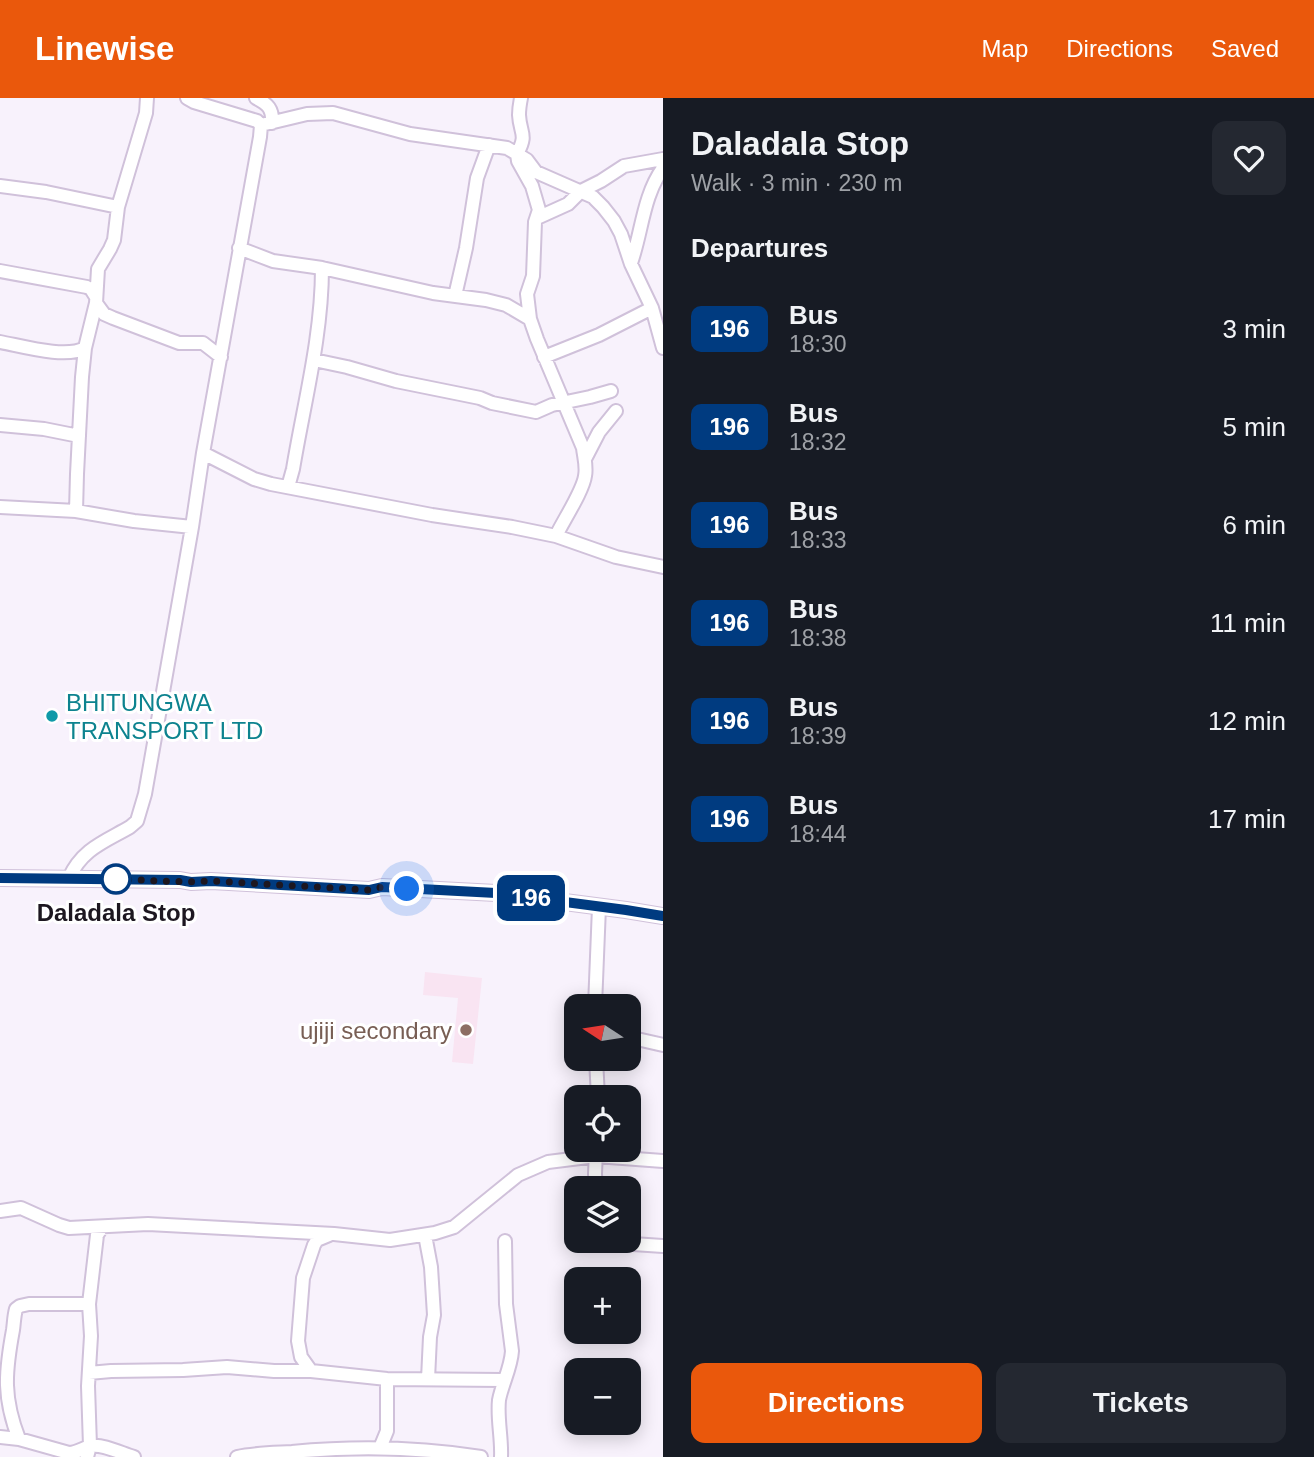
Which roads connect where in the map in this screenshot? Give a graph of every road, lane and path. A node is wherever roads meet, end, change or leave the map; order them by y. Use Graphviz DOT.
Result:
graph roads {
  1 [pos="147,98"];
  2 [pos="187,98"];
  3 [pos="256,98"];
  4 [pos="521,98"];
  5 [pos="266,124"];
  6 [pos="489,145"];
  7 [pos="517,153"];
  8 [pos="663,159"];
  9 [pos="663,168"];
  10 [pos="601,181"];
  11 [pos="0,186"];
  12 [pos="581,191"];
  13 [pos="599,202"];
  14 [pos="118,207"];
  15 [pos="537,218"];
  16 [pos="239,248"];
  17 [pos="631,264"];
  18 [pos="323,268"];
  19 [pos="0,271"];
  20 [pos="455,296"];
  21 [pos="96,300"];
  22 [pos="652,308"];
  23 [pos="530,319"];
  24 [pos="0,342"];
  25 [pos="85,348"];
  26 [pos="663,348"];
  27 [pos="220,356"];
  28 [pos="544,357"];
  29 [pos="314,360"];
  30 [pos="611,391"];
  31 [pos="564,402"];
  32 [pos="616,411"];
  33 [pos="0,425"];
  34 [pos="79,436"];
  35 [pos="203,453"];
  36 [pos="584,460"];
  37 [pos="288,487"];
  38 [pos="0,506"];
  39 [pos="76,511"];
  40 [pos="192,527"];
  41 [pos="556,536"];
  42 [pos="663,567"];
  43 [pos="0,878"];
  44 [pos="69,878"];
  45 [pos="598,907"];
  46 [pos="663,916"];
  47 [pos="595,994"];
  48 [pos="641,1040"];
  49 [pos="663,1045"];
  50 [pos="641,1158"];
  51 [pos="564,1159"];
  52 [pos="663,1161"];
  53 [pos="0,1210"];
  54 [pos="102,1227"];
  55 [pos="334,1234"];
  56 [pos="425,1235"];
  57 [pos="505,1241"];
  58 [pos="641,1245"];
  59 [pos="663,1246"];
  60 [pos="89,1304"];
  61 [pos="311,1371"];
  62 [pos="89,1373"];
  63 [pos="428,1378"];
  64 [pos="387,1379"];
  65 [pos="503,1380"];
  66 [pos="387,1431"];
  67 [pos="0,1437"];
  68 [pos="19,1439"];
  69 [pos="380,1448"];
  70 [pos="399,1449"];
  71 [pos="88,1452"];
  72 [pos="258,1456"];
  73 [pos="134,1457"];
  74 [pos="237,1457"];
  75 [pos="481,1457"];
  76 [pos="501,1457"];
  1 -- 14 [label="street"];
  2 -- 5 [label="street"];
  3 -- 5 [label="street"];
  4 -- 7 [label="street"];
  5 -- 6 [label="street"];
  5 -- 16 [label="street"];
  6 -- 7 [label="street"];
  6 -- 20 [label="street"];
  7 -- 12 [label="street"];
  7 -- 15 [label="street"];
  8 -- 10 [label="street"];
  9 -- 17 [label="street"];
  10 -- 12 [label="street"];
  10 -- 13 [label="street"];
  11 -- 14 [label="street"];
  12 -- 13 [label="street"];
  12 -- 15 [label="street"];
  13 -- 17 [label="street"];
  14 -- 21 [label="street"];
  15 -- 23 [label="street"];
  16 -- 18 [label="street"];
  16 -- 27 [label="street"];
  17 -- 22 [label="street"];
  18 -- 20 [label="street"];
  18 -- 29 [label="street"];
  19 -- 21 [label="street"];
  20 -- 23 [label="street"];
  21 -- 25 [label="street"];
  21 -- 27 [label="street"];
  22 -- 26 [label="street"];
  22 -- 28 [label="street"];
  23 -- 28 [label="street"];
  24 -- 25 [label="street"];
  25 -- 34 [label="street"];
  27 -- 35 [label="street"];
  28 -- 31 [label="street"];
  29 -- 31 [label="street"];
  29 -- 37 [label="street"];
  30 -- 31 [label="street"];
  31 -- 36 [label="street"];
  32 -- 36 [label="street"];
  33 -- 34 [label="street"];
  34 -- 39 [label="street"];
  35 -- 37 [label="street"];
  35 -- 40 [label="street"];
  36 -- 41 [label="street"];
  37 -- 41 [label="street"];
  38 -- 39 [label="street"];
  39 -- 40 [label="street"];
  40 -- 44 [label="street"];
  41 -- 42 [label="street"];
  43 -- 44 [label="main road"];
  44 -- 45 [label="main road"];
  45 -- 46 [label="main road"];
  45 -- 47 [label="street"];
  48 -- 49 [label="street"];
  50 -- 52 [label="street"];
  51 -- 56 [label="street"];
  53 -- 54 [label="street"];
  54 -- 55 [label="street"];
  54 -- 60 [label="street"];
  55 -- 56 [label="street"];
  55 -- 61 [label="street"];
  56 -- 63 [label="street"];
  57 -- 65 [label="street"];
  58 -- 59 [label="street"];
  60 -- 62 [label="street"];
  60 -- 68 [label="street"];
  61 -- 62 [label="street"];
  61 -- 64 [label="street"];
  62 -- 71 [label="street"];
  63 -- 64 [label="street"];
  63 -- 65 [label="street"];
  64 -- 66 [label="street"];
  65 -- 76 [label="street"];
  66 -- 69 [label="street"];
  66 -- 70 [label="street"];
  67 -- 68 [label="street"];
  68 -- 71 [label="street"];
  69 -- 70 [label="street"];
  69 -- 72 [label="street"];
  70 -- 75 [label="street"];
  71 -- 73 [label="street"];
  72 -- 74 [label="street"];
}
